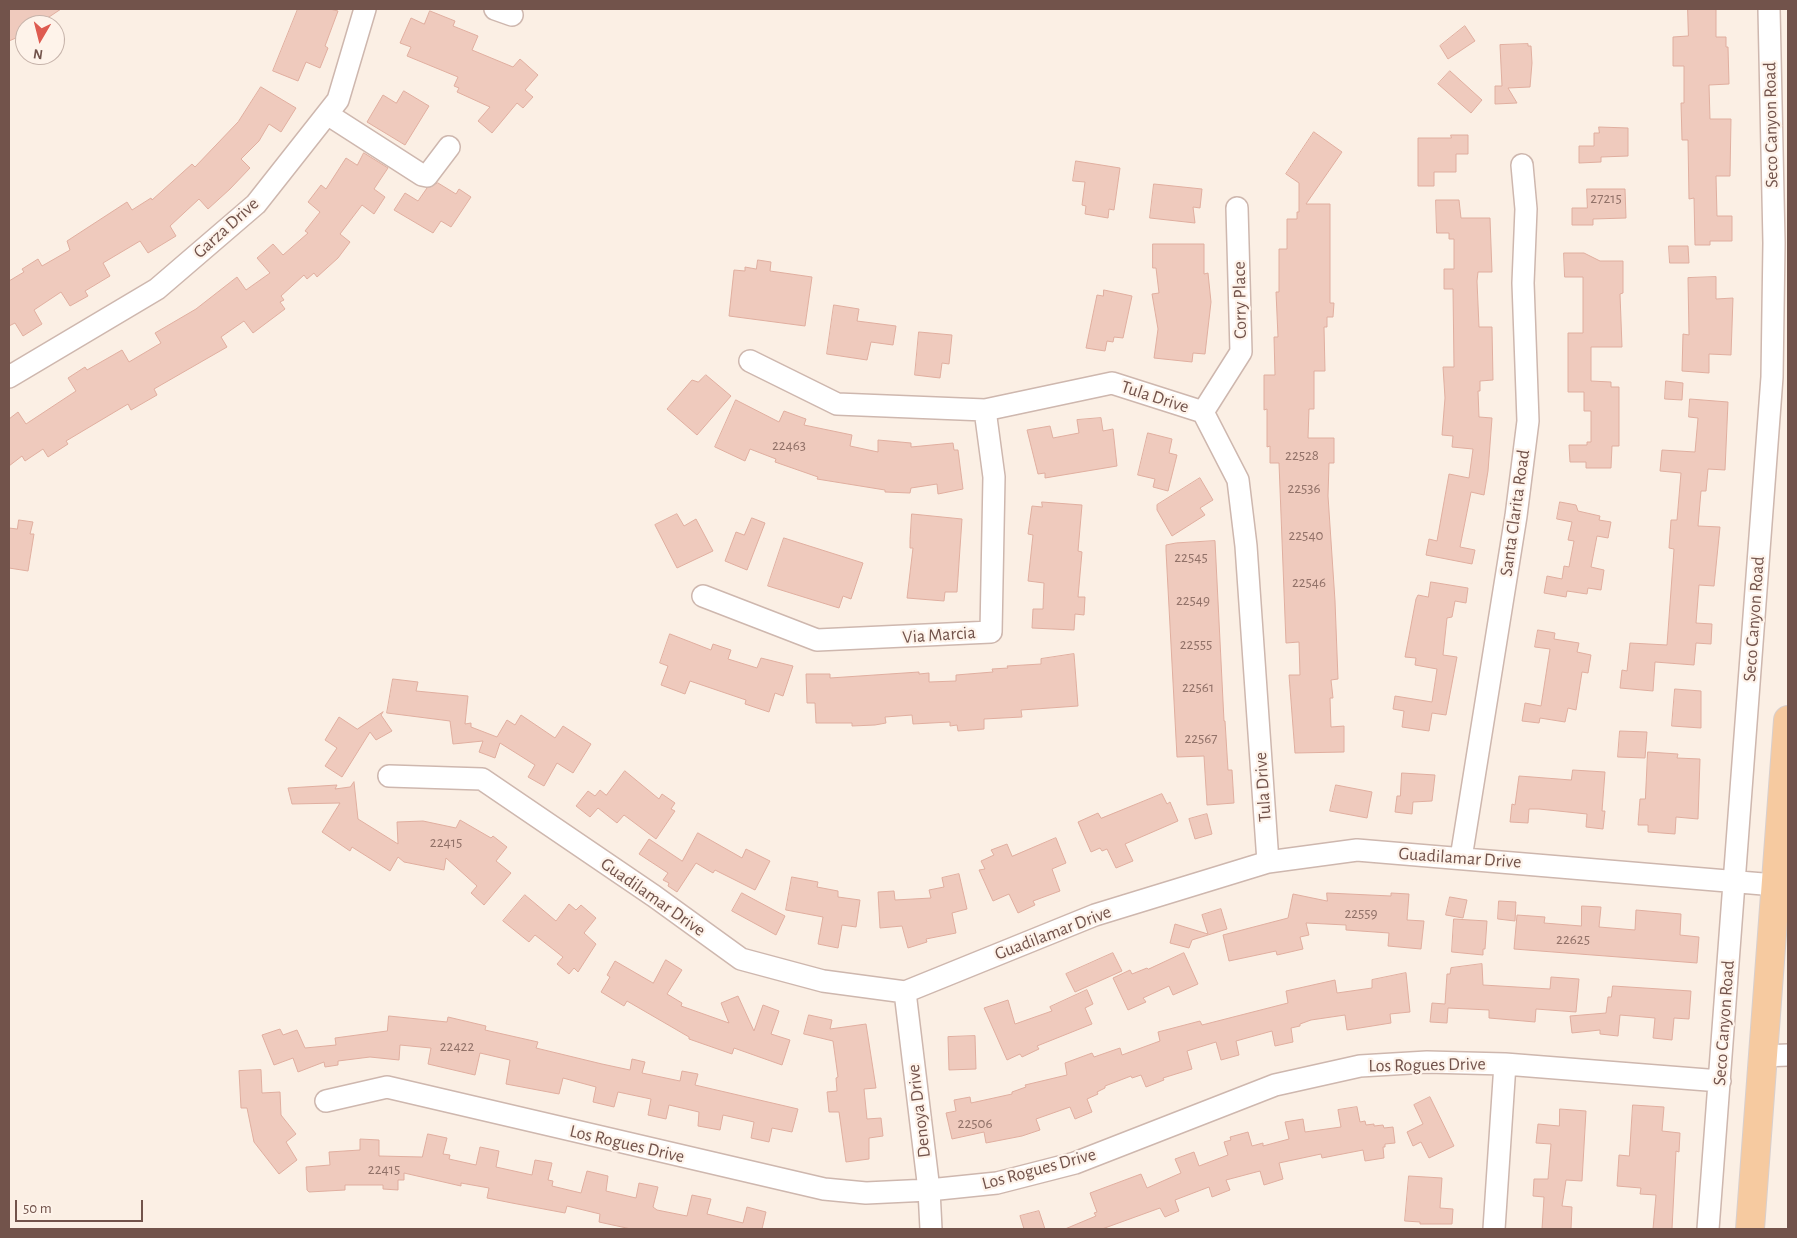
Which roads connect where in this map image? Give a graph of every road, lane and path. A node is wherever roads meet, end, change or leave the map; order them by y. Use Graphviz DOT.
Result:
graph roads {
  1 [pos="365,9"];
  2 [pos="1769,9"];
  3 [pos="327,114"];
  4 [pos="449,147"];
  5 [pos="1522,165"];
  6 [pos="1236,208"];
  7 [pos="750,361"];
  8 [pos="9,378"];
  9 [pos="985,410"];
  10 [pos="1203,412"];
  11 [pos="703,596"];
  12 [pos="1788,720"];
  13 [pos="388,776"];
  14 [pos="1461,858"];
  15 [pos="1268,862"];
  16 [pos="1780,878"];
  17 [pos="1734,880"];
  18 [pos="905,992"];
  19 [pos="1775,1056"];
  20 [pos="1505,1064"];
  21 [pos="1720,1081"];
  22 [pos="326,1101"];
  23 [pos="929,1190"];
  24 [pos="931,1229"];
  25 [pos="1494,1229"];
  26 [pos="1708,1229"];
  27 [pos="1750,1229"];
  1 -- 3 [label="street, Garza Drive"];
  2 -- 17 [label="street, Seco Canyon Road"];
  3 -- 4 [label="street"];
  3 -- 8 [label="street, Garza Drive"];
  5 -- 14 [label="street, Santa Clarita Road"];
  6 -- 10 [label="street, Corry Place"];
  7 -- 9 [label="street, Tula Drive"];
  9 -- 10 [label="street, Tula Drive"];
  9 -- 11 [label="street, Via Marcia"];
  10 -- 15 [label="street, Tula Drive"];
  12 -- 16 [label="main road"];
  13 -- 18 [label="street, Guadilamar Drive"];
  14 -- 15 [label="street, Guadilamar Drive"];
  14 -- 17 [label="street, Guadilamar Drive"];
  15 -- 18 [label="street, Guadilamar Drive"];
  16 -- 17 [label="street, Guadilamar Drive"];
  16 -- 19 [label="main road"];
  17 -- 21 [label="street, Seco Canyon Road"];
  18 -- 23 [label="street, Denoya Drive"];
  19 -- 27 [label="main road"];
  20 -- 21 [label="street, Los Rogues Drive"];
  20 -- 23 [label="street, Los Rogues Drive"];
  20 -- 25 [label="street"];
  21 -- 26 [label="street, Seco Canyon Road"];
  22 -- 23 [label="street, Los Rogues Drive"];
  23 -- 24 [label="street, Denoya Drive"];
}
